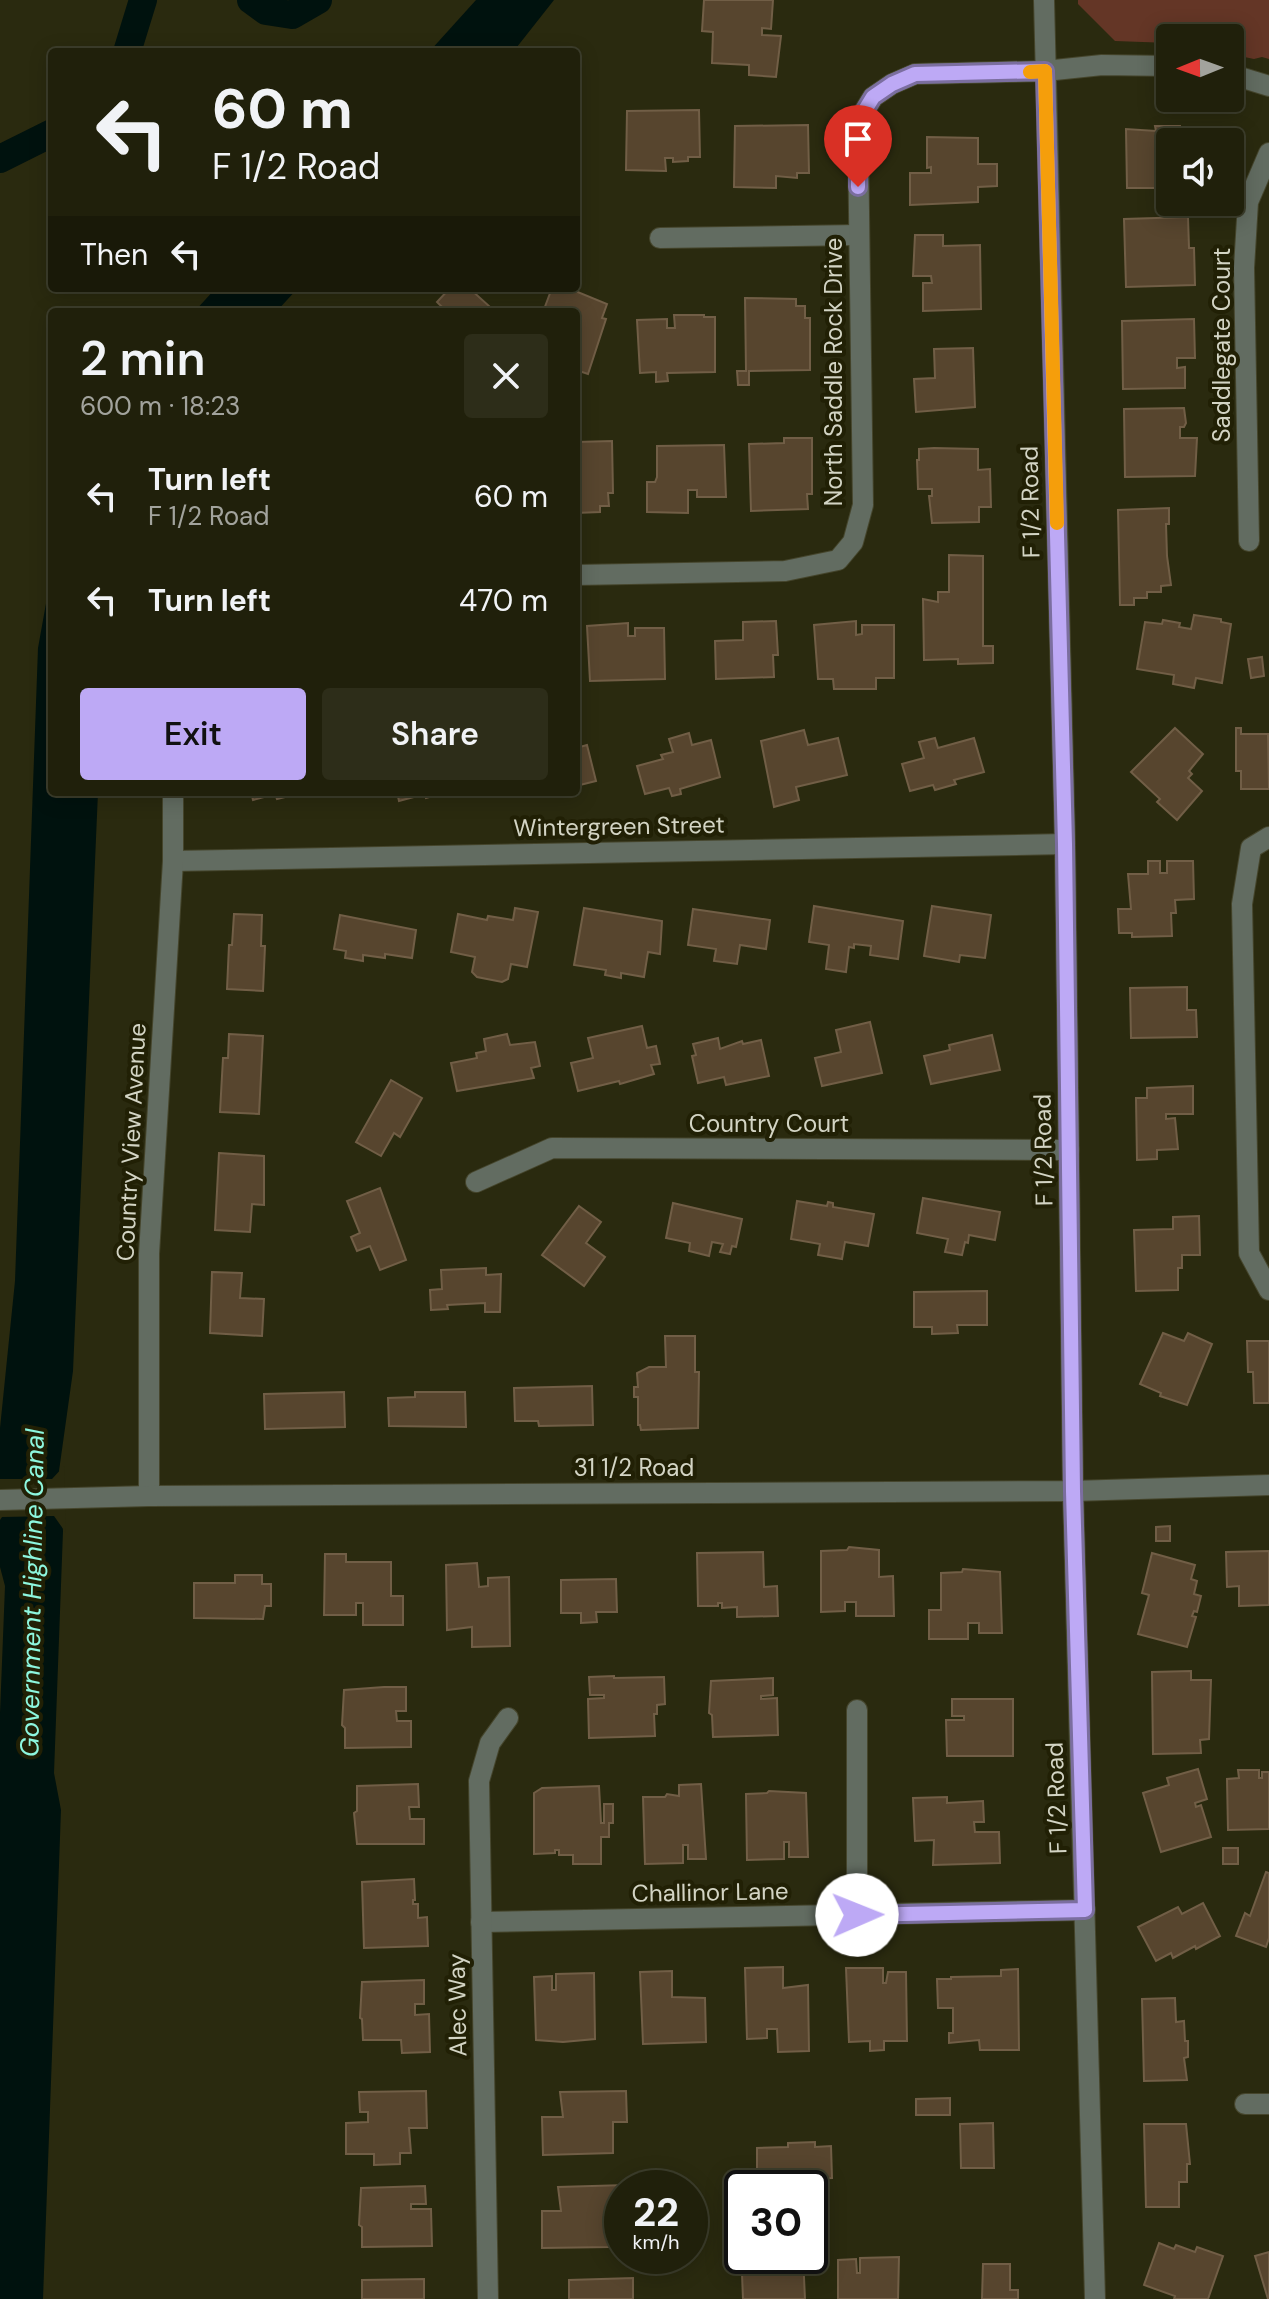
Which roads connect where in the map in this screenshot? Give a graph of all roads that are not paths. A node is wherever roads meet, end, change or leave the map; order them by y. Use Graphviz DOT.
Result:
graph roads {
  1 [pos="1044,0"];
  2 [pos="1156,66"];
  3 [pos="1045,71"];
  4 [pos="1244,78"];
  5 [pos="1269,86"];
  6 [pos="1269,153"];
  7 [pos="858,235"];
  8 [pos="660,238"];
  9 [pos="1249,541"];
  10 [pos="580,575"];
  11 [pos="173,796"];
  12 [pos="1269,837"];
  13 [pos="1065,844"];
  14 [pos="173,861"];
  15 [pos="1069,1150"];
  16 [pos="476,1182"];
  17 [pos="1269,1290"];
  18 [pos="1269,1485"];
  19 [pos="1073,1491"];
  20 [pos="149,1496"];
  21 [pos="0,1500"];
  22 [pos="857,1710"];
  23 [pos="508,1718"];
  24 [pos="1085,1910"];
  25 [pos="857,1915"];
  26 [pos="481,1922"];
  27 [pos="1245,2104"];
  28 [pos="1269,2104"];
  29 [pos="488,2299"];
  30 [pos="1095,2299"];
  1 -- 3 [label="street, F 1/2 Road"];
  2 -- 3 [label="street, North Saddle Rock Drive"];
  3 -- 7 [label="street, North Saddle Rock Drive"];
  3 -- 13 [label="street, F 1/2 Road"];
  4 -- 5 [label="street"];
  6 -- 9 [label="street, Saddlegate Court"];
  7 -- 8 [label="street"];
  7 -- 10 [label="street, North Saddle Rock Drive"];
  11 -- 14 [label="street, Country View Avenue"];
  12 -- 17 [label="street"];
  13 -- 14 [label="street, Wintergreen Street"];
  13 -- 15 [label="street, F 1/2 Road"];
  14 -- 20 [label="street, Country View Avenue"];
  15 -- 16 [label="street, Country Court"];
  15 -- 19 [label="street, F 1/2 Road"];
  18 -- 19 [label="street, 31 1/2 Road"];
  19 -- 20 [label="street, 31 1/2 Road"];
  19 -- 24 [label="street, F 1/2 Road"];
  20 -- 21 [label="street, 31 1/2 Road"];
  22 -- 25 [label="street"];
  23 -- 26 [label="street, Alec Way"];
  24 -- 25 [label="street, Challinor Lane"];
  24 -- 30 [label="street, F 1/2 Road"];
  25 -- 26 [label="street, Challinor Lane"];
  26 -- 29 [label="street, Alec Way"];
  27 -- 28 [label="street"];
}
